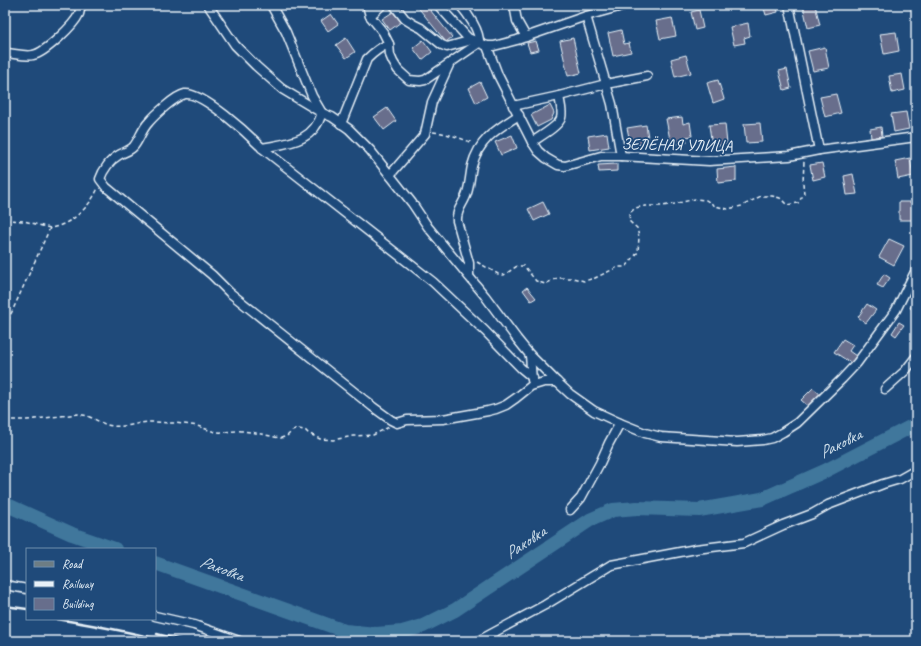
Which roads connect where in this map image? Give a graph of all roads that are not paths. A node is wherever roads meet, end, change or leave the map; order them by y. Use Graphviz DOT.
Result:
graph roads {
  1 [pos="81,5"];
  2 [pos="208,5"];
  3 [pos="271,5"];
  4 [pos="367,5"];
  5 [pos="382,5"];
  6 [pos="394,5"];
  7 [pos="438,5"];
  8 [pos="460,5"];
  9 [pos="514,5"];
  10 [pos="626,5"];
  11 [pos="790,5"];
  12 [pos="370,16"];
  13 [pos="586,16"];
  14 [pos="526,37"];
  15 [pos="479,43"];
  16 [pos="389,44"];
  17 [pos="5,53"];
  18 [pos="449,64"];
  19 [pos="647,76"];
  20 [pos="606,84"];
  21 [pos="559,96"];
  22 [pos="513,106"];
  23 [pos="322,114"];
  24 [pos="519,115"];
  25 [pos="342,124"];
  26 [pos="916,137"];
  27 [pos="532,142"];
  28 [pos="262,148"];
  29 [pos="819,150"];
  30 [pos="621,156"];
  31 [pos="390,175"];
  32 [pos="916,270"];
  33 [pos="469,276"];
  34 [pos="530,355"];
  35 [pos="916,357"];
  36 [pos="532,382"];
  37 [pos="556,382"];
  38 [pos="886,389"];
  39 [pos="620,423"];
  40 [pos="916,470"];
  41 [pos="570,510"];
  42 [pos="5,585"];
  43 [pos="26,589"];
  44 [pos="156,616"];
  45 [pos="239,641"];
  46 [pos="478,641"];
  1 -- 17 [label="street"];
  2 -- 23 [label="street"];
  3 -- 23 [label="street"];
  4 -- 12 [label="street"];
  5 -- 12 [label="street"];
  6 -- 15 [label="street"];
  7 -- 15 [label="street"];
  8 -- 15 [label="street"];
  9 -- 14 [label="street"];
  10 -- 13 [label="street"];
  11 -- 29 [label="street"];
  12 -- 16 [label="street"];
  13 -- 14 [label="street"];
  13 -- 20 [label="street"];
  14 -- 15 [label="street"];
  15 -- 18 [label="street"];
  15 -- 22 [label="street"];
  16 -- 18 [label="street"];
  16 -- 25 [label="street"];
  18 -- 31 [label="street"];
  19 -- 20 [label="street"];
  20 -- 21 [label="street"];
  20 -- 30 [label="street"];
  21 -- 22 [label="street"];
  21 -- 27 [label="street"];
  22 -- 24 [label="street"];
  23 -- 25 [label="street"];
  23 -- 28 [label="street"];
  24 -- 27 [label="street"];
  24 -- 33 [label="street"];
  25 -- 31 [label="street"];
  26 -- 29 [label="street, ЗЕЛЁНАЯ УЛИЦА"];
  27 -- 30 [label="street, ЗЕЛЁНАЯ УЛИЦА"];
  28 -- 36 [label="street"];
  28 -- 36 [label="street"];
  29 -- 30 [label="street, ЗЕЛЁНАЯ УЛИЦА"];
  31 -- 33 [label="street"];
  32 -- 39 [label="street"];
  33 -- 34 [label="street"];
  34 -- 36 [label="street"];
  34 -- 37 [label="street"];
  35 -- 38 [label="street"];
  36 -- 37 [label="street"];
  37 -- 39 [label="street"];
  39 -- 41 [label="street"];
  40 -- 46 [label="street"];
  42 -- 43 [label="street"];
  44 -- 45 [label="street"];
}
